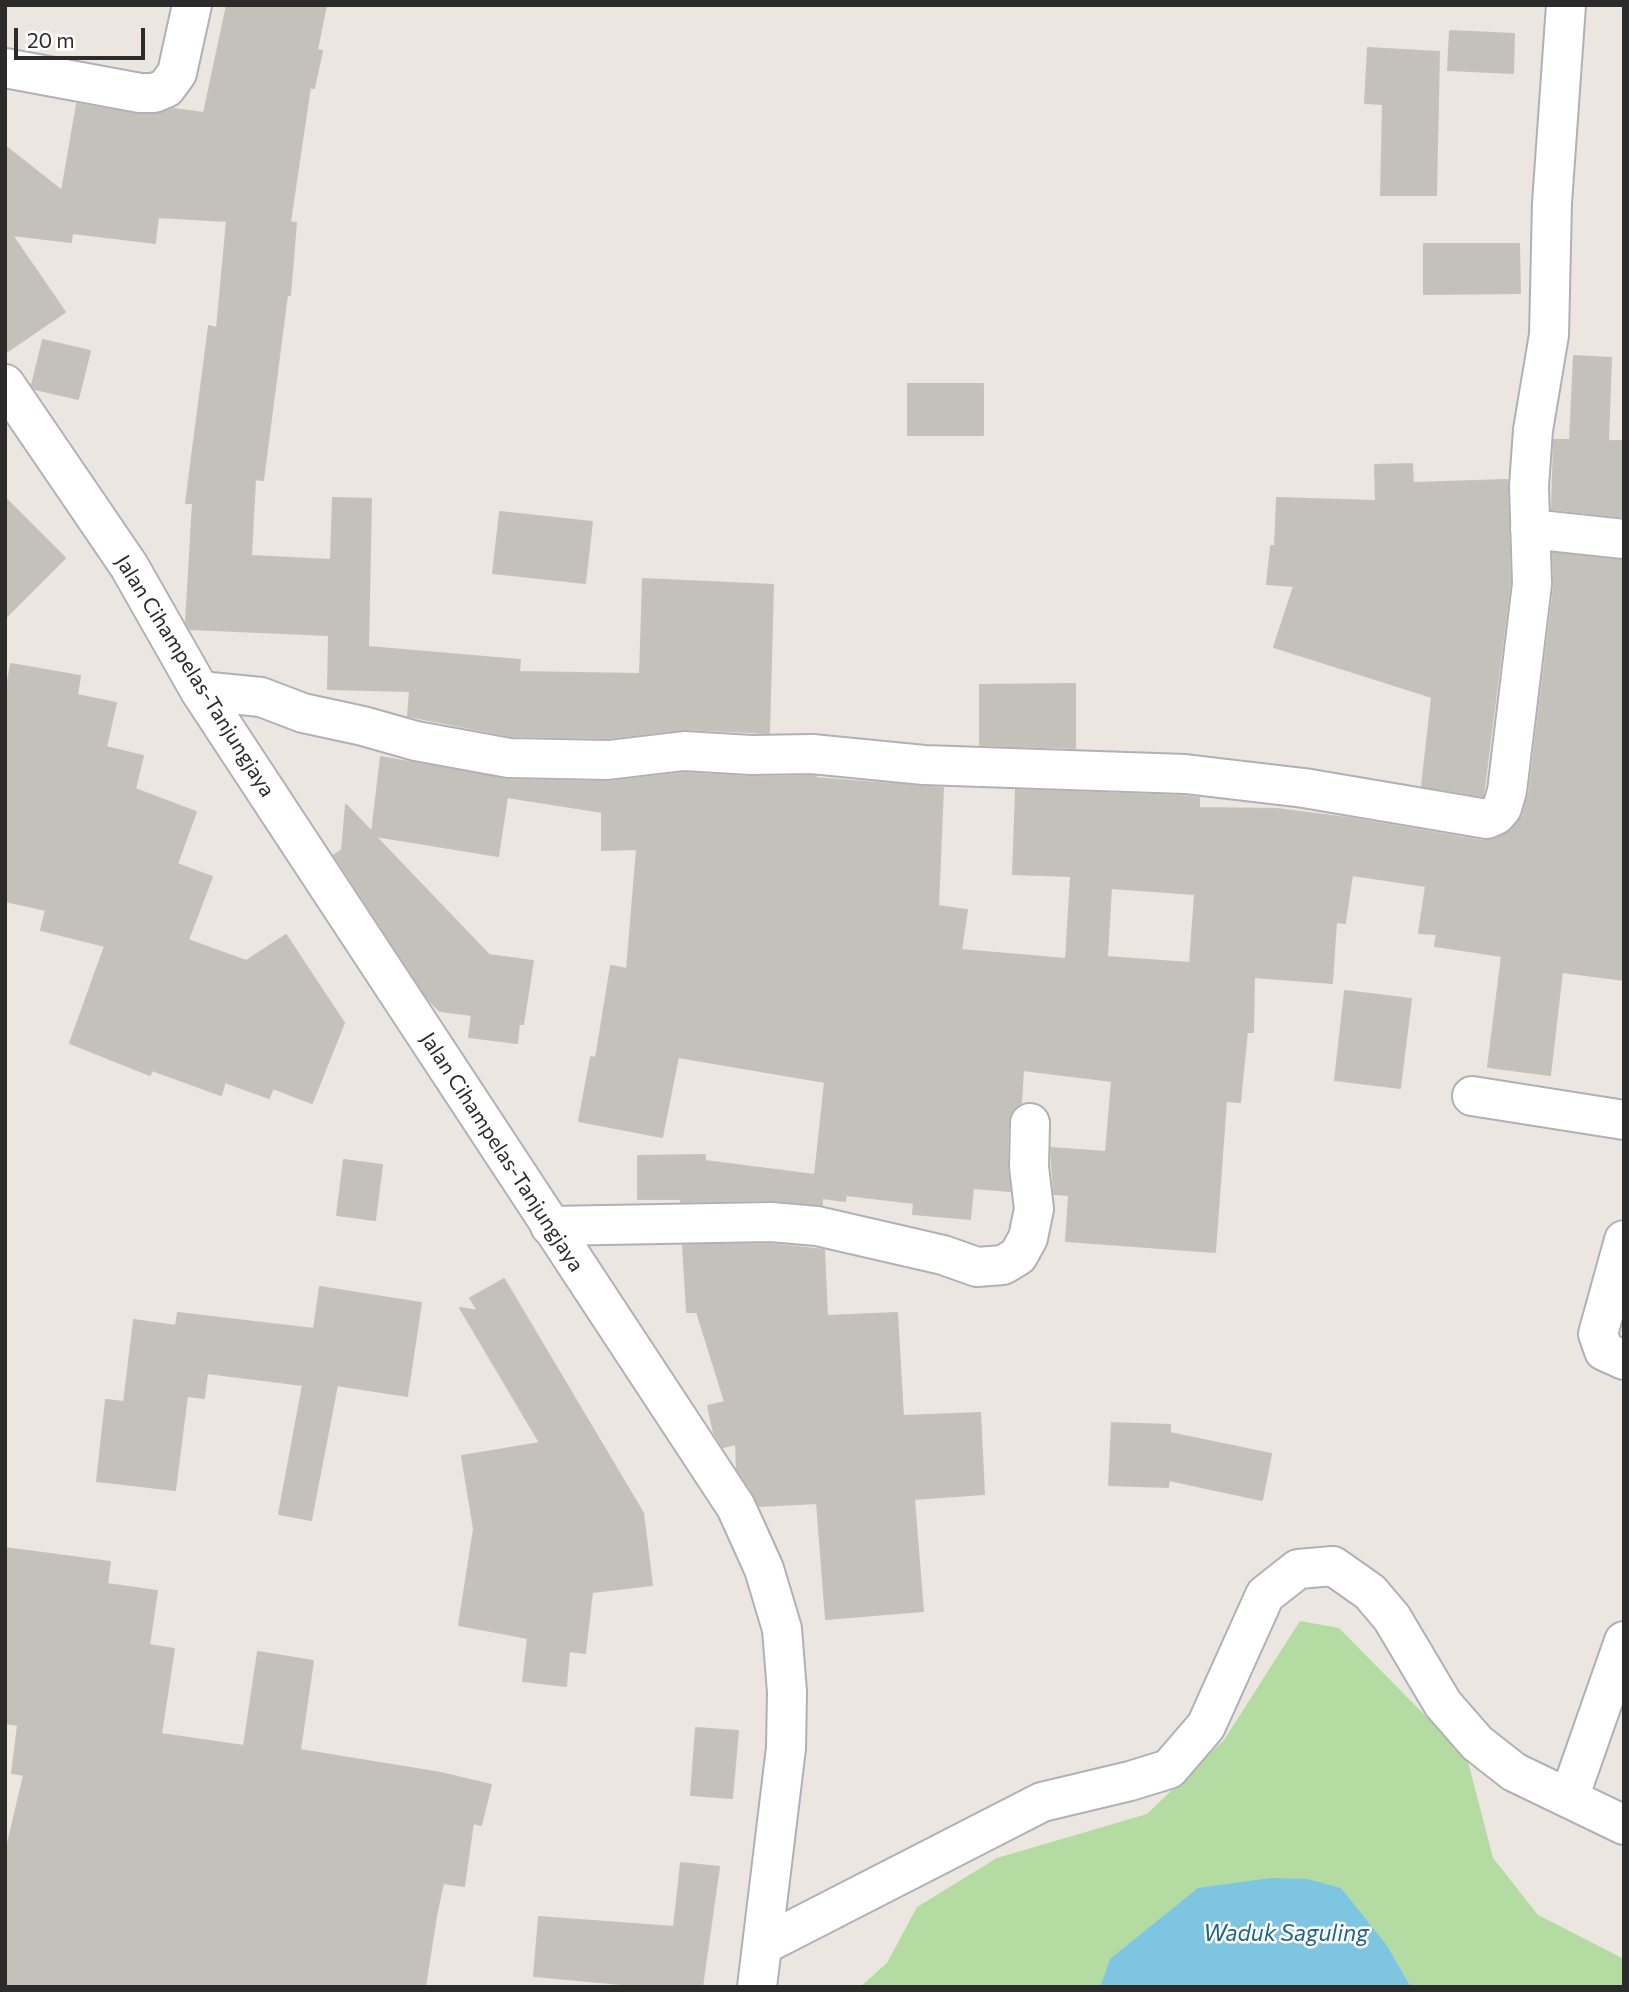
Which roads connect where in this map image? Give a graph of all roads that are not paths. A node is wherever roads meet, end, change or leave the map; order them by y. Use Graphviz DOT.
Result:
graph roads {
  1 [pos="192,5"];
  2 [pos="1566,5"];
  3 [pos="5,68"];
  4 [pos="5,384"];
  5 [pos="1530,529"];
  6 [pos="1624,539"];
  7 [pos="201,691"];
  8 [pos="1472,1096"];
  9 [pos="1624,1120"];
  10 [pos="1030,1123"];
  11 [pos="550,1226"];
  12 [pos="1624,1240"];
  13 [pos="1624,1360"];
  14 [pos="1624,1641"];
  15 [pos="1569,1798"];
  16 [pos="1624,1825"];
  17 [pos="763,1945"];
  18 [pos="757,1987"];
  1 -- 3 [label="street"];
  2 -- 5 [label="street"];
  4 -- 7 [label="street, Jalan Cihampelas-Tanjungjaya"];
  5 -- 6 [label="street"];
  5 -- 7 [label="street"];
  7 -- 11 [label="street, Jalan Cihampelas-Tanjungjaya"];
  8 -- 9 [label="street"];
  10 -- 11 [label="street"];
  11 -- 17 [label="street, Jalan Cihampelas-Tanjungjaya"];
  12 -- 13 [label="street"];
  14 -- 15 [label="street"];
  15 -- 16 [label="street"];
  15 -- 17 [label="street"];
  17 -- 18 [label="street, Jalan Cihampelas-Tanjungjaya"];
}
